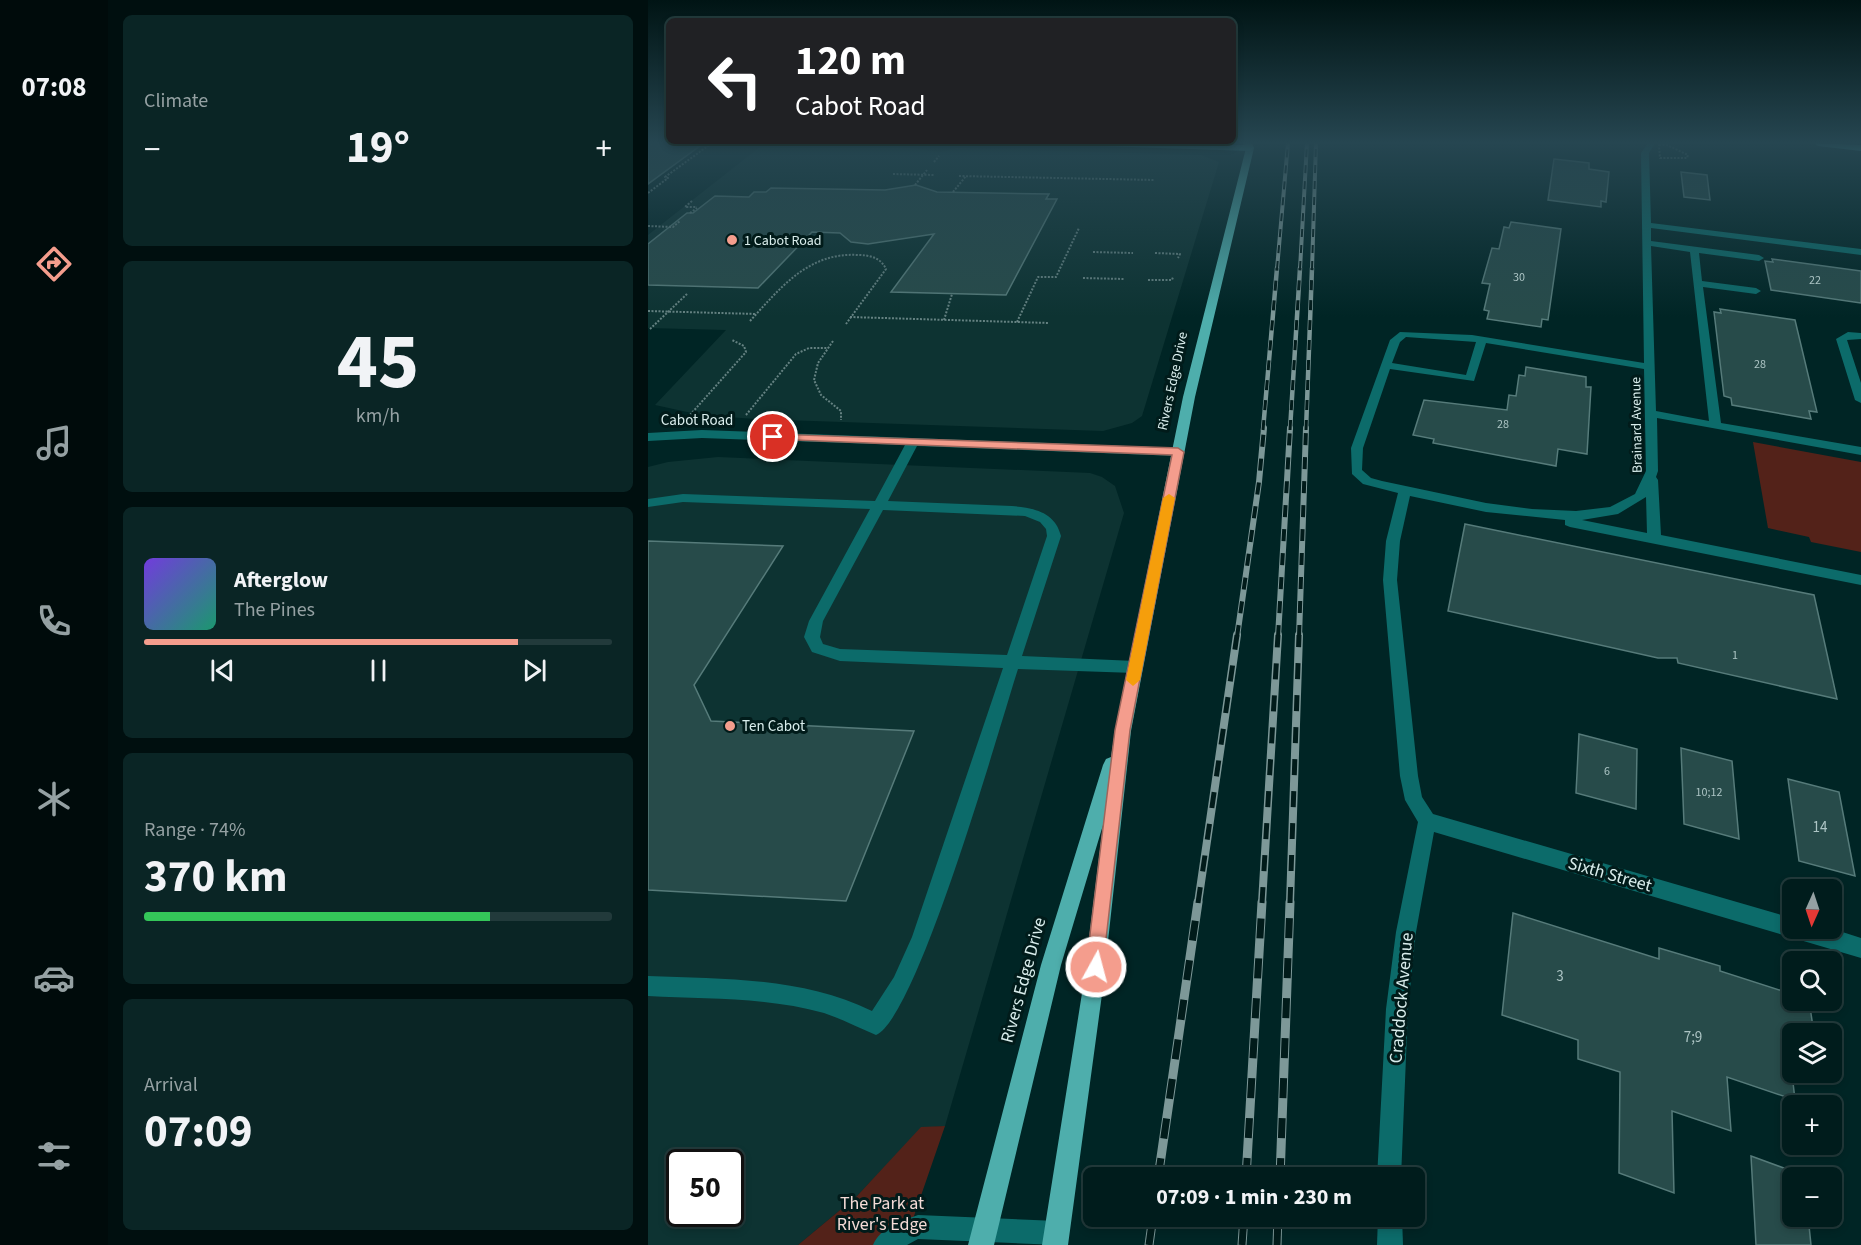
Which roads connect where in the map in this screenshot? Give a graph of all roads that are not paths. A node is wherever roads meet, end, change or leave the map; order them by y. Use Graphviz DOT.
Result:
graph roads {
  1 [pos="1237,201"];
  2 [pos="1647,201"];
  3 [pos="1647,225"];
  4 [pos="1647,243"];
  5 [pos="1695,250"];
  6 [pos="1861,252"];
  7 [pos="1759,258"];
  8 [pos="1698,283"];
  9 [pos="1756,291"];
  10 [pos="1861,336"];
  11 [pos="1482,340"];
  12 [pos="1386,365"];
  13 [pos="1650,367"];
  14 [pos="1861,400"];
  15 [pos="1651,414"];
  16 [pos="1715,425"];
  17 [pos="648,437"];
  18 [pos="913,442"];
  19 [pos="1861,451"];
  20 [pos="1178,452"];
  21 [pos="1652,471"];
  22 [pos="1405,490"];
  23 [pos="648,503"];
  24 [pos="878,505"];
  25 [pos="1532,515"];
  26 [pos="1654,539"];
  27 [pos="1857,579"];
  28 [pos="1013,663"];
  29 [pos="1136,667"];
  30 [pos="1123,730"];
  31 [pos="1427,821"];
  32 [pos="1782,925"];
  33 [pos="1831,939"];
  34 [pos="1861,948"];
  35 [pos="648,986"];
  36 [pos="1390,1167"];
  37 [pos="1389,1227"];
  38 [pos="983,1237"];
  39 [pos="1056,1239"];
  40 [pos="886,1245"];
  41 [pos="1390,1245"];
  1 -- 20 [label="main road, Rivers Edge Drive"];
  2 -- 3 [label="street, Brainard Avenue"];
  3 -- 4 [label="street, Brainard Avenue"];
  3 -- 6 [label="street"];
  4 -- 5 [label="street"];
  4 -- 13 [label="street, Brainard Avenue"];
  5 -- 7 [label="street"];
  5 -- 8 [label="street"];
  8 -- 9 [label="street"];
  8 -- 16 [label="street"];
  10 -- 14 [label="street"];
  11 -- 12 [label="street"];
  11 -- 12 [label="street"];
  11 -- 13 [label="street"];
  12 -- 22 [label="street, Brainard Avenue"];
  13 -- 15 [label="street, Brainard Avenue"];
  15 -- 16 [label="street"];
  15 -- 21 [label="street, Brainard Avenue"];
  16 -- 19 [label="street"];
  17 -- 18 [label="street, Cabot Road"];
  18 -- 20 [label="street, Cabot Road"];
  18 -- 24 [label="street"];
  20 -- 29 [label="main road, Rivers Edge Drive"];
  21 -- 25 [label="street, Brainard Avenue"];
  21 -- 26 [label="street"];
  22 -- 25 [label="street, Brainard Avenue"];
  22 -- 31 [label="street"];
  23 -- 24 [label="street"];
  24 -- 28 [label="street"];
  24 -- 28 [label="street"];
  25 -- 26 [label="street"];
  26 -- 27 [label="street"];
  28 -- 29 [label="street"];
  28 -- 35 [label="street"];
  29 -- 30 [label="main road, Rivers Edge Drive"];
  30 -- 38 [label="main road, Rivers Edge Drive"];
  30 -- 39 [label="main road, Rivers Edge Drive"];
  31 -- 32 [label="street, Sixth Street"];
  31 -- 36 [label="street, Craddock Avenue"];
  33 -- 34 [label="street, Sixth Street"];
  37 -- 41 [label="street"];
  38 -- 39 [label="street"];
  38 -- 40 [label="street"];
}
